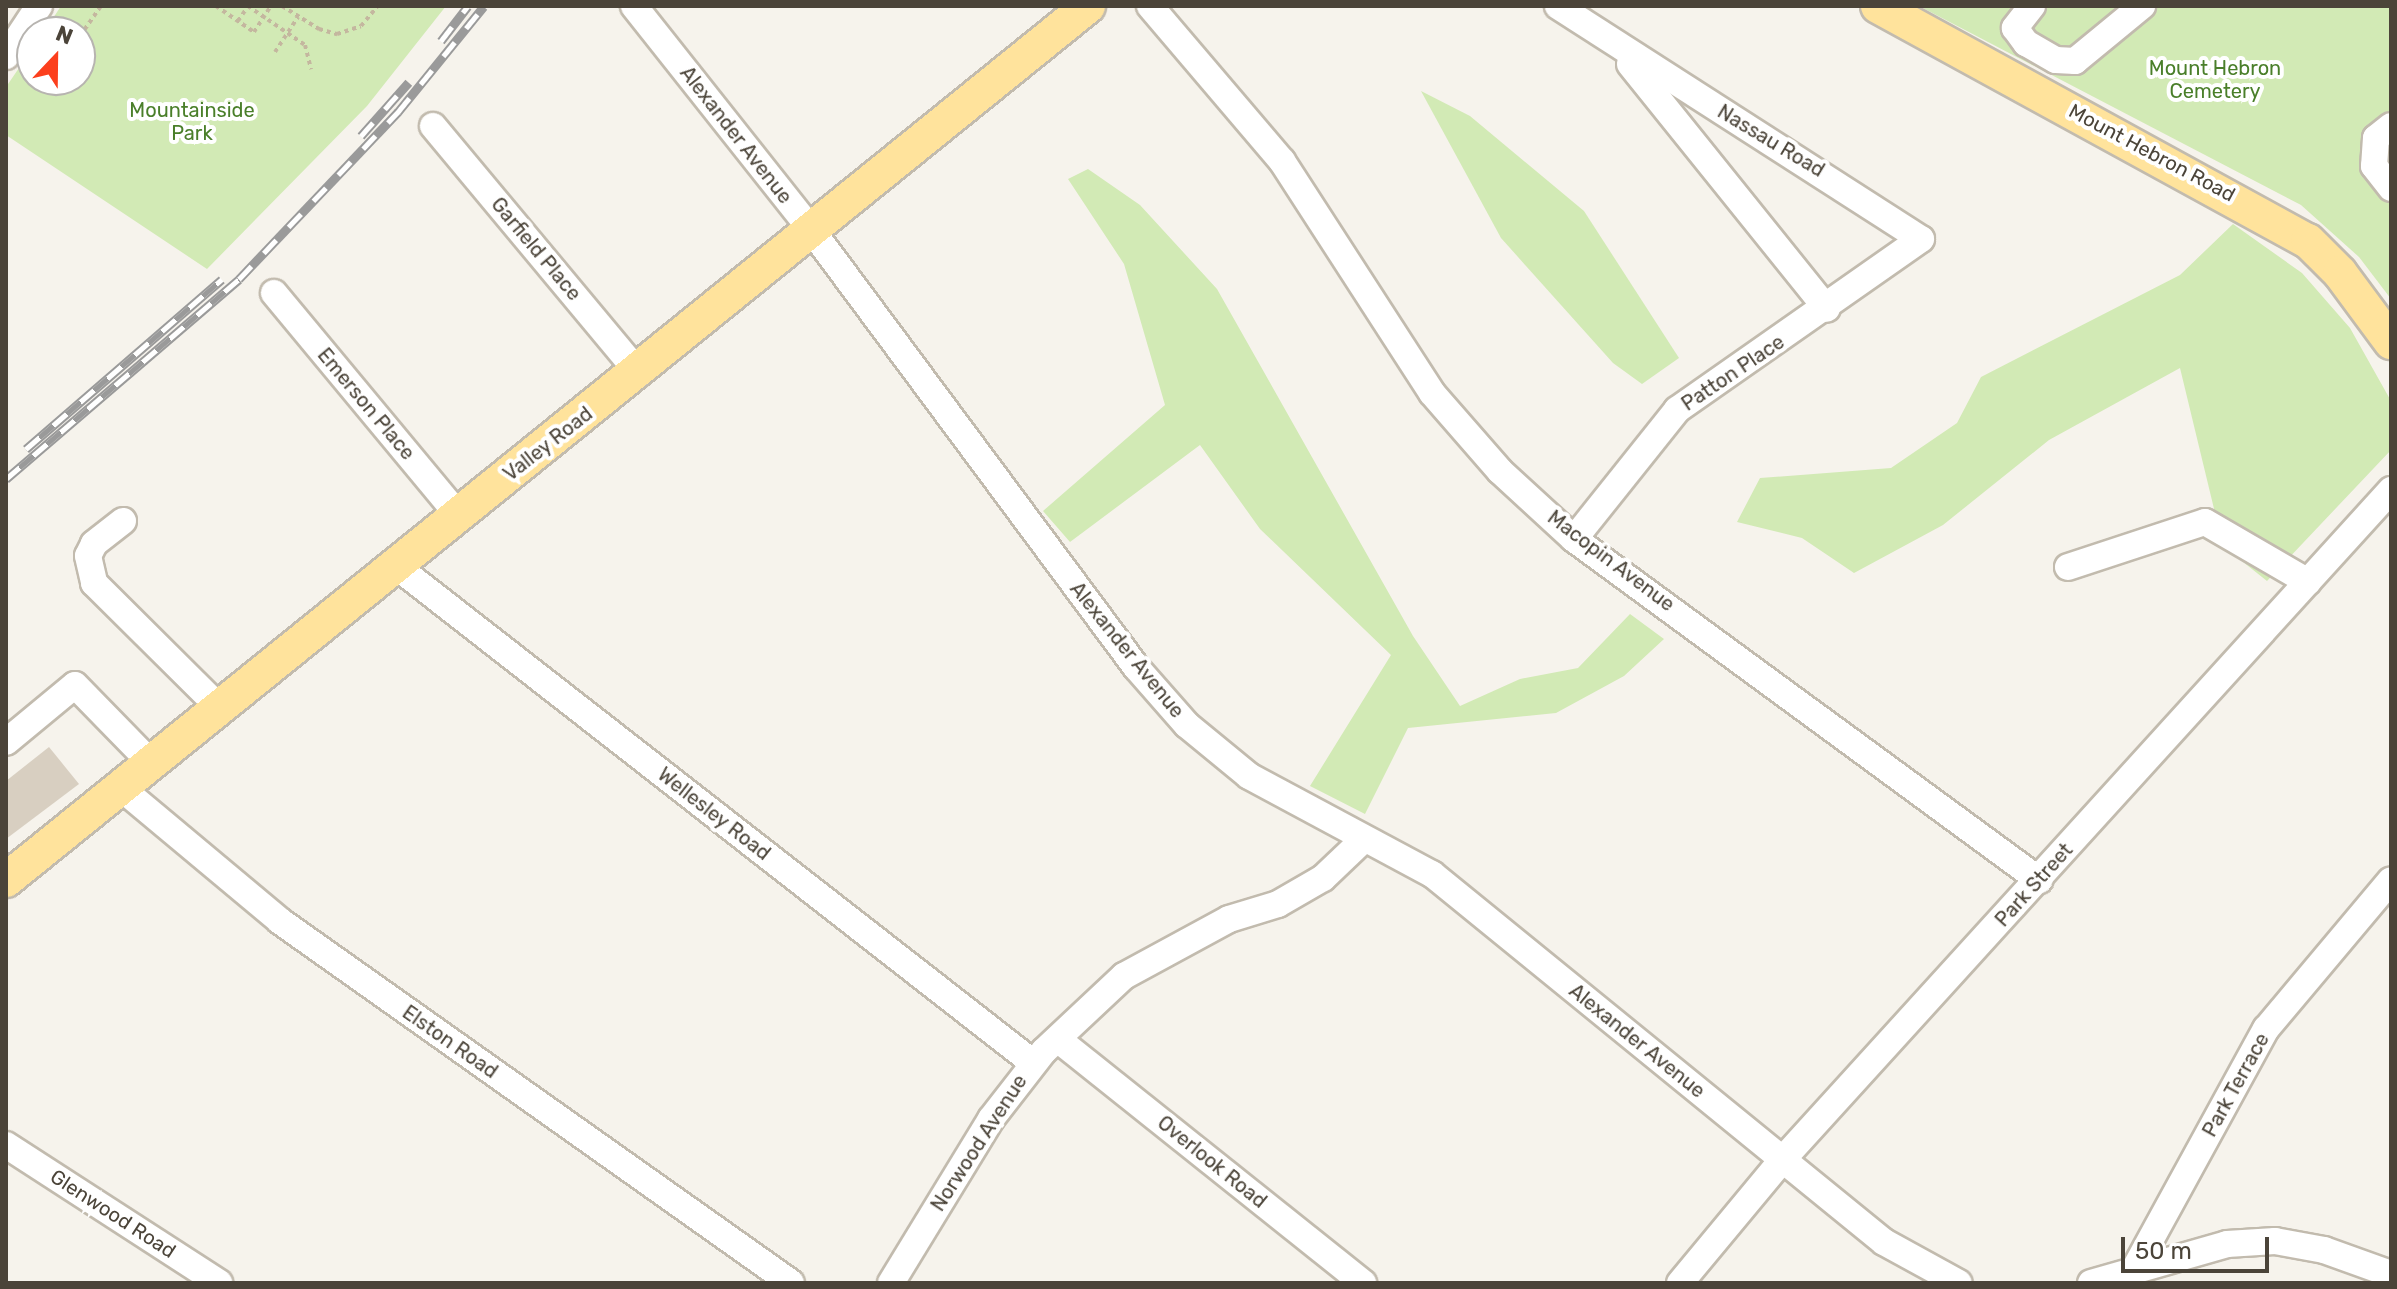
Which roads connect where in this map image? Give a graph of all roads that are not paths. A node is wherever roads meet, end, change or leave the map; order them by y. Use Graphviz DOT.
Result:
graph roads {
  1 [pos="39,6"];
  2 [pos="634,6"];
  3 [pos="1088,6"];
  4 [pos="1150,6"];
  5 [pos="1558,6"];
  6 [pos="1878,6"];
  7 [pos="2032,6"];
  8 [pos="2142,6"];
  9 [pos="1618,49"];
  10 [pos="6,56"];
  11 [pos="433,126"];
  12 [pos="2391,126"];
  13 [pos="2391,188"];
  14 [pos="810,228"];
  15 [pos="1921,239"];
  16 [pos="274,293"];
  17 [pos="1827,309"];
  18 [pos="2391,342"];
  19 [pos="639,373"];
  20 [pos="2391,490"];
  21 [pos="458,515"];
  22 [pos="123,521"];
  23 [pos="1574,539"];
  24 [pos="396,566"];
  25 [pos="2068,567"];
  26 [pos="2308,582"];
  27 [pos="221,709"];
  28 [pos="6,742"];
  29 [pos="151,763"];
  30 [pos="120,787"];
  31 [pos="1363,840"];
  32 [pos="6,880"];
  33 [pos="2039,880"];
  34 [pos="2391,880"];
  35 [pos="1060,1041"];
  36 [pos="1032,1062"];
  37 [pos="6,1145"];
  38 [pos="1783,1159"];
  39 [pos="2151,1271"];
  40 [pos="2391,1274"];
  41 [pos="219,1283"];
  42 [pos="791,1283"];
  43 [pos="891,1283"];
  44 [pos="1363,1283"];
  45 [pos="1680,1283"];
  46 [pos="1959,1283"];
  47 [pos="2091,1283"];
  1 -- 10 [label="street"];
  2 -- 14 [label="street, Alexander Avenue"];
  3 -- 14 [label="main road, Valley Road"];
  4 -- 23 [label="street, Macopin Avenue"];
  5 -- 9 [label="street, Nassau Road"];
  6 -- 18 [label="main road, Mount Hebron Road"];
  7 -- 8 [label="street"];
  9 -- 15 [label="street, Nassau Road"];
  9 -- 17 [label="street, Nassau Road"];
  11 -- 19 [label="street, Garfield Place"];
  12 -- 13 [label="street"];
  14 -- 19 [label="main road, Valley Road"];
  14 -- 31 [label="street, Alexander Avenue"];
  15 -- 17 [label="street, Patton Place"];
  16 -- 21 [label="street, Emerson Place"];
  17 -- 23 [label="street, Patton Place"];
  19 -- 21 [label="main road, Valley Road"];
  20 -- 26 [label="street, Park Street"];
  21 -- 24 [label="main road, Valley Road"];
  22 -- 27 [label="street"];
  23 -- 33 [label="street, Macopin Avenue"];
  24 -- 27 [label="main road, Valley Road"];
  24 -- 36 [label="street, Wellesley Road"];
  25 -- 26 [label="street"];
  26 -- 33 [label="street, Park Street"];
  27 -- 29 [label="main road, Valley Road"];
  28 -- 29 [label="street"];
  29 -- 30 [label="main road, Valley Road"];
  30 -- 32 [label="main road, Valley Road"];
  30 -- 42 [label="street, Elston Road"];
  31 -- 35 [label="street, Norwood Avenue"];
  31 -- 38 [label="street, Alexander Avenue"];
  33 -- 38 [label="street, Park Street"];
  34 -- 39 [label="street, Park Terrace"];
  35 -- 36 [label="street, Norwood Avenue"];
  35 -- 44 [label="street, Overlook Road"];
  36 -- 43 [label="street, Norwood Avenue"];
  37 -- 41 [label="street, Glenwood Road"];
  38 -- 45 [label="street, Park Street"];
  38 -- 46 [label="street, Alexander Avenue"];
  39 -- 40 [label="street"];
  39 -- 47 [label="street"];
}
